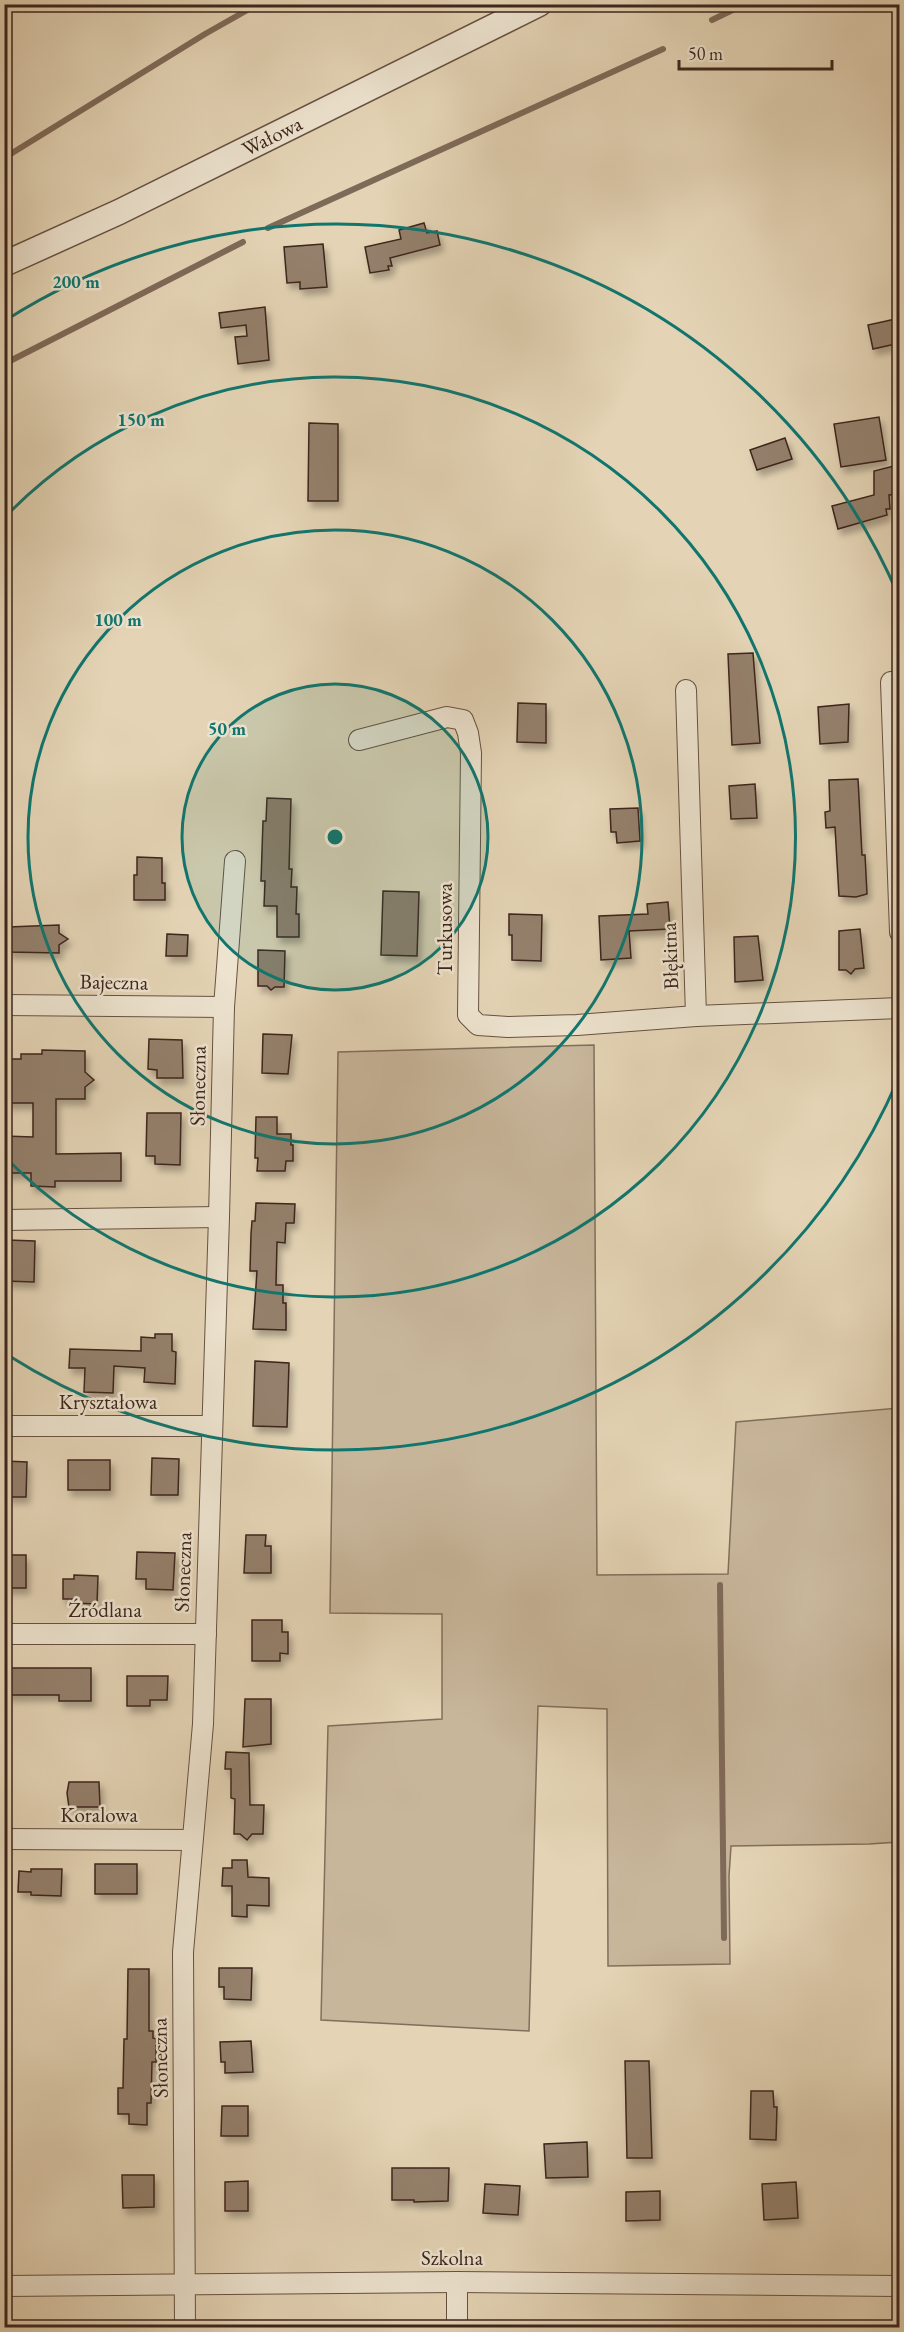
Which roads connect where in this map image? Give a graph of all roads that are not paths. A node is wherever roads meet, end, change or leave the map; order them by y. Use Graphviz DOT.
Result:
graph roads {
  1 [pos="538,4"];
  2 [pos="4,264"];
  3 [pos="891,682"];
  4 [pos="686,690"];
  5 [pos="359,740"];
  6 [pos="235,861"];
  7 [pos="900,932"];
  8 [pos="4,1005"];
  9 [pos="224,1007"];
  10 [pos="900,1008"];
  11 [pos="696,1016"];
  12 [pos="219,1217"];
  13 [pos="4,1220"];
  14 [pos="4,1426"];
  15 [pos="211,1426"];
  16 [pos="4,1634"];
  17 [pos="206,1634"];
  18 [pos="4,1839"];
  19 [pos="192,1840"];
  20 [pos="457,2282"];
  21 [pos="186,2284"];
  22 [pos="4,2286"];
  23 [pos="900,2286"];
  24 [pos="185,2328"];
  25 [pos="457,2328"];
  1 -- 2 [label="street, Wałowa"];
  3 -- 7 [label="street"];
  4 -- 11 [label="street, Błękitna"];
  5 -- 11 [label="street, Turkusowa"];
  6 -- 9 [label="street, Słoneczna"];
  8 -- 9 [label="street, Bajeczna"];
  9 -- 12 [label="street, Słoneczna"];
  10 -- 11 [label="street, Błękitna"];
  12 -- 13 [label="street"];
  12 -- 15 [label="street, Słoneczna"];
  14 -- 15 [label="street, Kryształowa"];
  15 -- 17 [label="street, Słoneczna"];
  16 -- 17 [label="street, Źródlana"];
  17 -- 19 [label="street, Słoneczna"];
  18 -- 19 [label="street, Koralowa"];
  19 -- 21 [label="street, Słoneczna"];
  20 -- 21 [label="street, Szkolna"];
  20 -- 23 [label="street, Szkolna"];
  20 -- 25 [label="street"];
  21 -- 22 [label="street, Szkolna"];
  21 -- 24 [label="street, Słoneczna"];
}
